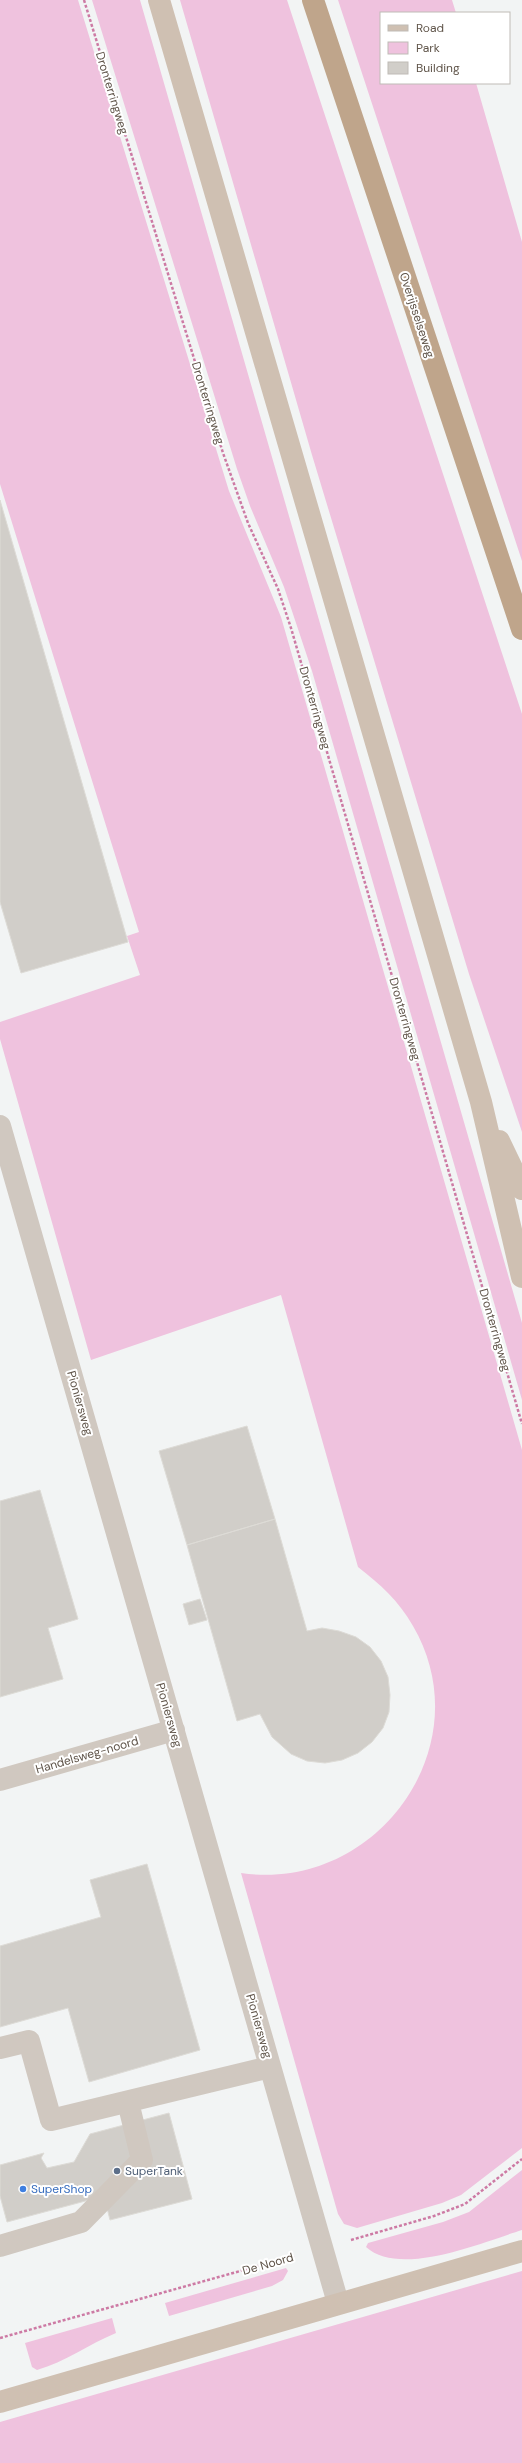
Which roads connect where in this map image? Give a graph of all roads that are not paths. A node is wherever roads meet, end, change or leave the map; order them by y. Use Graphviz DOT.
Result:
graph roads {
  1 [pos="159,0"];
  2 [pos="313,0"];
  3 [pos="522,629"];
  4 [pos="481,1102"];
  5 [pos="0,1126"];
  6 [pos="522,1189"];
  7 [pos="522,1277"];
  8 [pos="174,1730"];
  9 [pos="0,1780"];
  10 [pos="0,2048"];
  11 [pos="270,2067"];
  12 [pos="128,2102"];
  13 [pos="0,2246"];
  14 [pos="522,2251"];
  15 [pos="0,2257"];
  16 [pos="0,2262"];
  17 [pos="338,2303"];
  18 [pos="0,2402"];
  1 -- 4 [label="main road"];
  2 -- 3 [label="highway, Overijsselseweg"];
  4 -- 6 [label="main road"];
  4 -- 7 [label="main road"];
  5 -- 8 [label="street, Pioniersweg"];
  8 -- 9 [label="street, Handelsweg-noord"];
  8 -- 11 [label="street, Pioniersweg"];
  10 -- 12 [label="street"];
  11 -- 12 [label="street"];
  11 -- 17 [label="street, Pioniersweg"];
  12 -- 13 [label="street"];
  14 -- 17 [label="main road"];
  15 -- 16 [label="street"];
  17 -- 18 [label="main road"];
}
